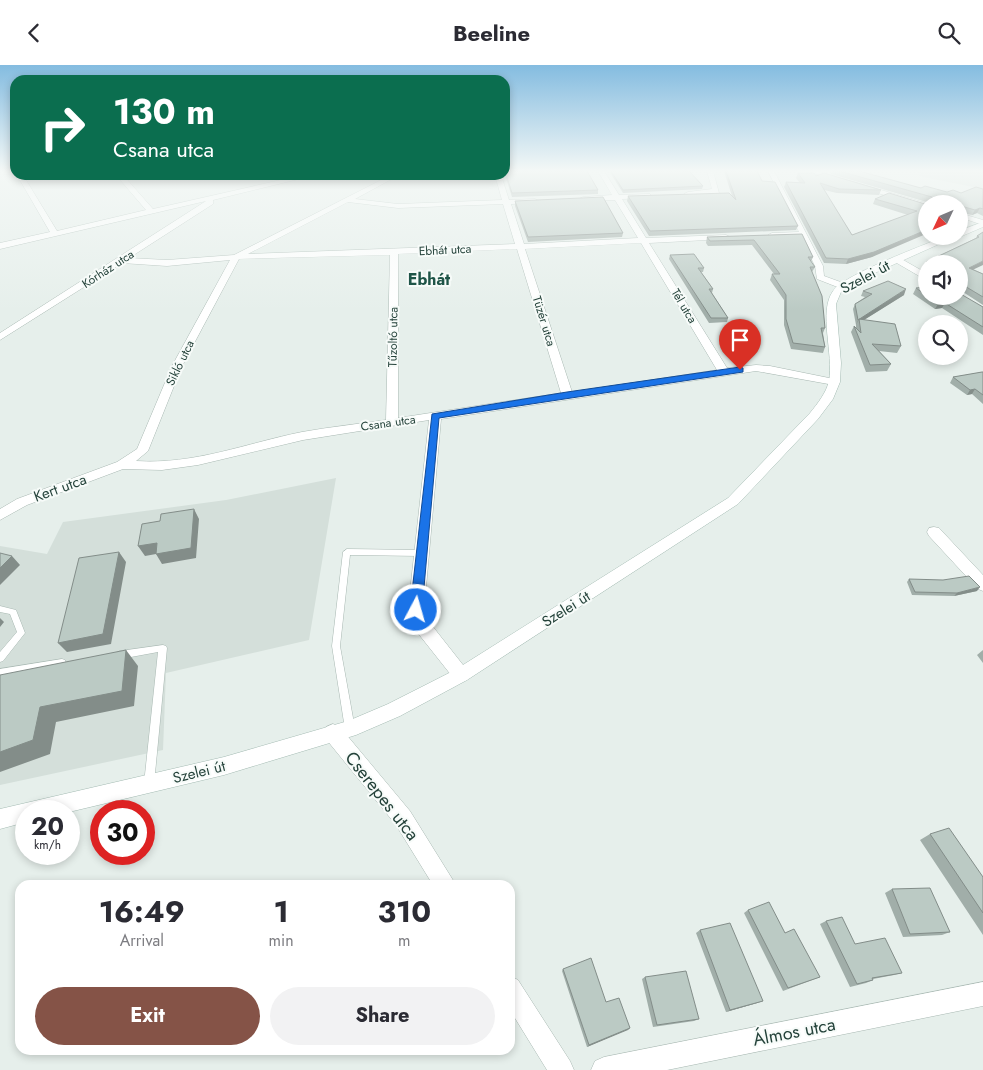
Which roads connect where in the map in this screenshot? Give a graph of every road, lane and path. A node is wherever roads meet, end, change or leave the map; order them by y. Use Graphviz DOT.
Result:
graph roads {
  1 [pos="45,218"];
  2 [pos="121,218"];
  3 [pos="186,218"];
  4 [pos="313,218"];
  5 [pos="512,218"];
  6 [pos="630,218"];
  7 [pos="796,218"];
  8 [pos="968,218"];
  9 [pos="983,223"];
  10 [pos="968,230"];
  11 [pos="54,233"];
  12 [pos="804,234"];
  13 [pos="766,235"];
  14 [pos="738,237"];
  15 [pos="644,241"];
  16 [pos="932,245"];
  17 [pos="0,246"];
  18 [pos="521,247"];
  19 [pos="394,252"];
  20 [pos="236,257"];
  21 [pos="121,260"];
  22 [pos="898,260"];
  23 [pos="918,272"];
  24 [pos="843,286"];
  25 [pos="0,337"];
  26 [pos="724,372"];
  27 [pos="834,382"];
  28 [pos="567,395"];
  29 [pos="435,416"];
  30 [pos="392,422"];
  31 [pos="122,465"];
  32 [pos="0,515"];
  33 [pos="934,531"];
  34 [pos="421,553"];
  35 [pos="983,585"];
  36 [pos="0,609"];
  37 [pos="106,657"];
  38 [pos="0,658"];
  39 [pos="67,663"];
  40 [pos="0,673"];
  41 [pos="461,675"];
  42 [pos="342,731"];
  43 [pos="149,784"];
  44 [pos="79,800"];
  45 [pos="15,815"];
  46 [pos="0,819"];
  47 [pos="443,880"];
  48 [pos="983,994"];
  49 [pos="515,996"];
  50 [pos="612,1069"];
  51 [pos="561,1070"];
  1 -- 11 [label="street"];
  2 -- 11 [label="street"];
  3 -- 21 [label="street, Kórház utca"];
  4 -- 20 [label="street"];
  5 -- 18 [label="street, Tüzér utca"];
  6 -- 15 [label="street, Tél utca"];
  7 -- 12 [label="street"];
  8 -- 9 [label="street"];
  9 -- 10 [label="street"];
  11 -- 17 [label="street"];
  12 -- 13 [label="street"];
  12 -- 24 [label="street"];
  14 -- 15 [label="street, Ebhát utca"];
  15 -- 18 [label="street, Ebhát utca"];
  15 -- 26 [label="street, Tél utca"];
  16 -- 22 [label="street, Szelei út"];
  18 -- 19 [label="street, Ebhát utca"];
  18 -- 28 [label="street, Tüzér utca"];
  19 -- 20 [label="street, Ebhát utca"];
  19 -- 30 [label="street, Tűzoltó utca"];
  20 -- 21 [label="street"];
  20 -- 31 [label="street, Sikló utca"];
  21 -- 25 [label="street, Kórház utca"];
  22 -- 23 [label="street"];
  22 -- 24 [label="street, Szelei út"];
  24 -- 27 [label="street, Szelei út"];
  26 -- 27 [label="street, Csana utca"];
  26 -- 28 [label="street, Csana utca"];
  27 -- 41 [label="street, Szelei út"];
  28 -- 29 [label="street, Csana utca"];
  29 -- 30 [label="street, Csana utca"];
  29 -- 34 [label="street"];
  30 -- 31 [label="street, Csana utca"];
  31 -- 32 [label="street, Kert utca"];
  33 -- 35 [label="street"];
  34 -- 41 [label="street"];
  34 -- 42 [label="lane"];
  36 -- 38 [label="lane"];
  37 -- 43 [label="lane"];
  39 -- 40 [label="lane"];
  41 -- 42 [label="street, Szelei út"];
  42 -- 43 [label="street, Szelei út"];
  42 -- 47 [label="street, Cserepes utca"];
  43 -- 44 [label="street, Szelei út"];
  45 -- 46 [label="street"];
  48 -- 50 [label="street, Álmos utca"];
  49 -- 51 [label="street"];
}
